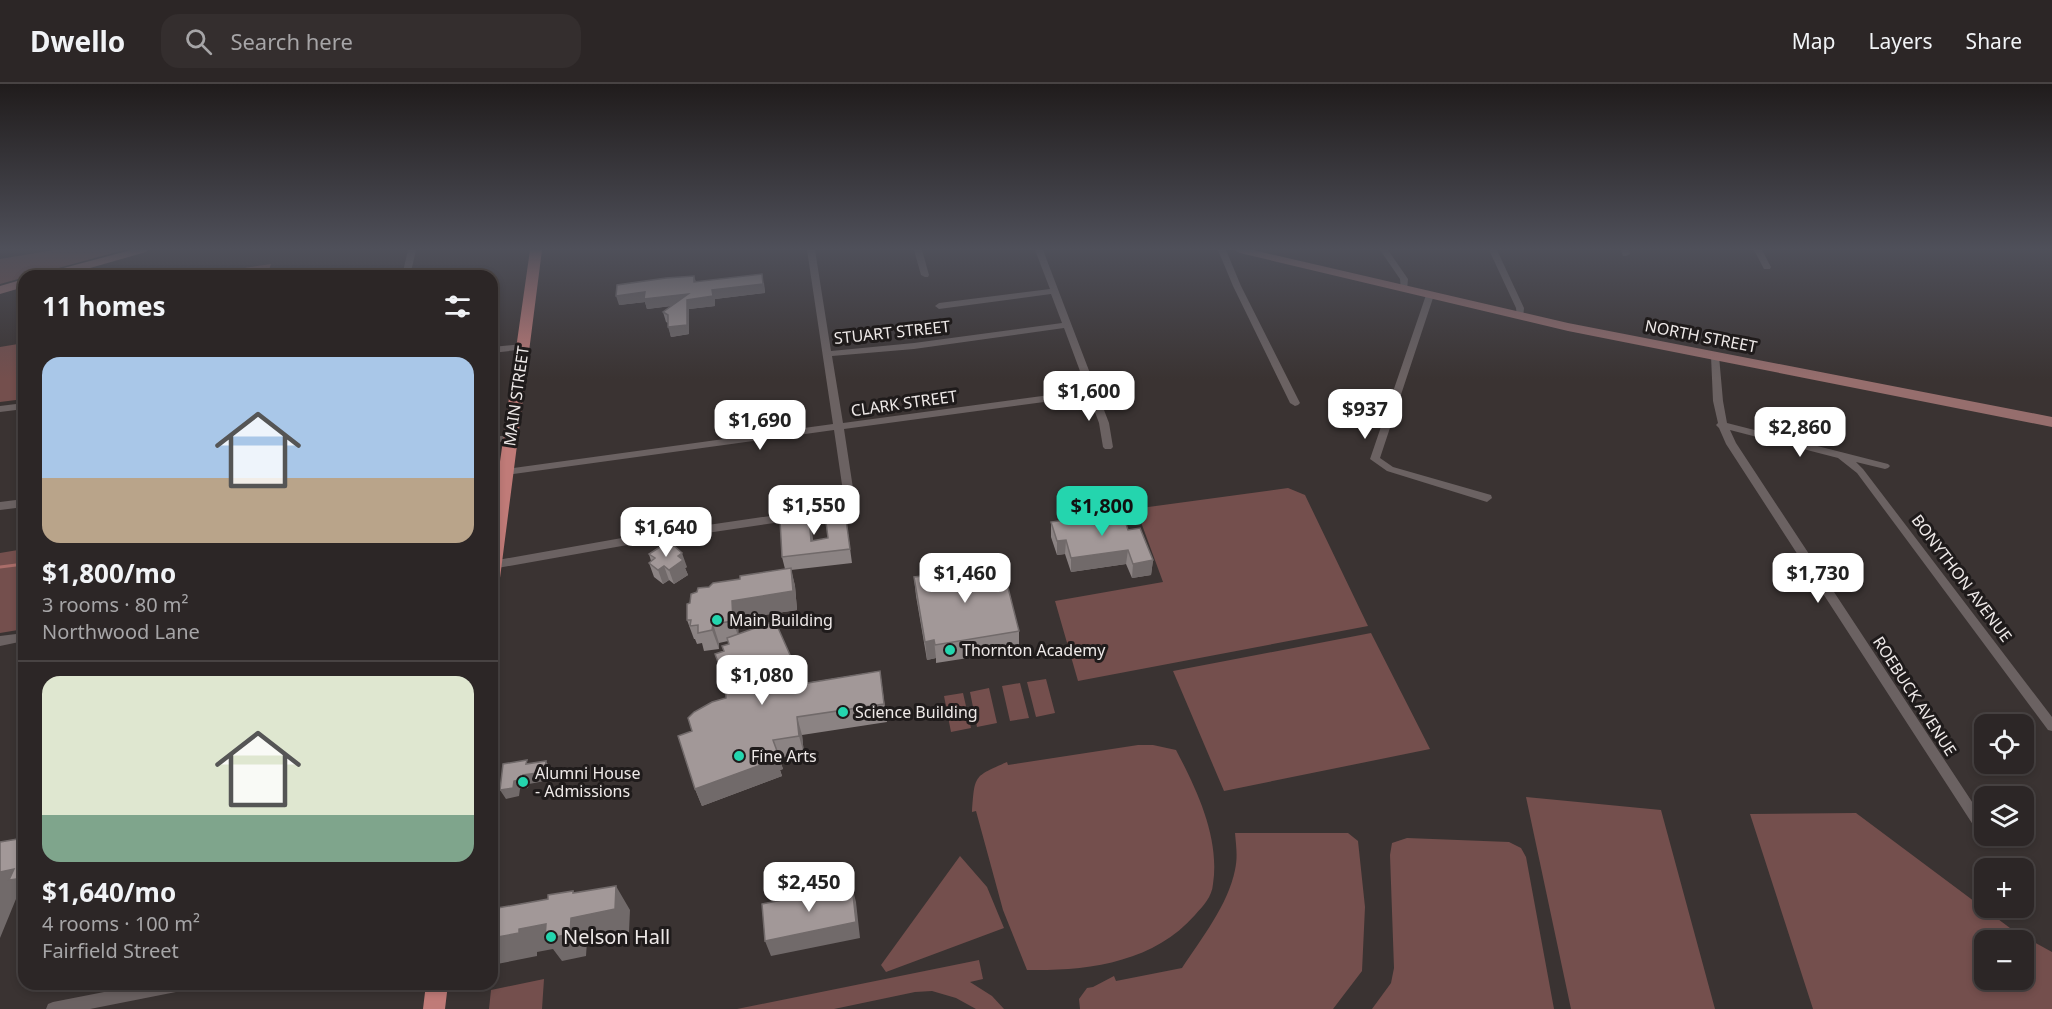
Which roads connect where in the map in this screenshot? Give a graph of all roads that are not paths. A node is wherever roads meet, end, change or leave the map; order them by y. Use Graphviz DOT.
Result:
graph roads {
  1 [pos="530,293"];
  2 [pos="817,293"];
  3 [pos="1038,293"];
  4 [pos="1056,293"];
  5 [pos="1241,293"];
  6 [pos="1424,293"];
  7 [pos="1513,293"];
  8 [pos="1431,295"];
  9 [pos="939,306"];
  10 [pos="1520,316"];
  11 [pos="1068,325"];
  12 [pos="523,347"];
  13 [pos="498,349"];
  14 [pos="827,354"];
  15 [pos="1715,356"];
  16 [pos="1093,392"];
  17 [pos="1295,403"];
  18 [pos="18,407"];
  19 [pos="0,409"];
  20 [pos="2052,422"];
  21 [pos="1721,424"];
  22 [pos="838,427"];
  23 [pos="511,438"];
  24 [pos="498,439"];
  25 [pos="1108,447"];
  26 [pos="1841,455"];
  27 [pos="1885,466"];
  28 [pos="506,472"];
  29 [pos="1487,498"];
  30 [pos="18,504"];
  31 [pos="0,506"];
  32 [pos="498,532"];
  33 [pos="498,568"];
  34 [pos="18,638"];
  35 [pos="0,641"];
  36 [pos="2052,726"];
  37 [pos="1974,815"];
  38 [pos="150,990"];
  39 [pos="436,990"];
  40 [pos="53,1009"];
  41 [pos="434,1009"];
  1 -- 12 [label="main road, MAIN STREET"];
  2 -- 14 [label="street"];
  3 -- 9 [label="street"];
  4 -- 11 [label="street"];
  5 -- 17 [label="street"];
  6 -- 8 [label="main road, NORTH STREET"];
  7 -- 10 [label="street"];
  8 -- 10 [label="main road, NORTH STREET"];
  8 -- 29 [label="street"];
  10 -- 15 [label="main road, NORTH STREET"];
  11 -- 14 [label="street, STUART STREET"];
  11 -- 16 [label="street"];
  12 -- 13 [label="street"];
  12 -- 23 [label="main road, MAIN STREET"];
  14 -- 22 [label="street"];
  15 -- 20 [label="main road, NORTH STREET"];
  15 -- 21 [label="street, ROEBUCK AVENUE"];
  16 -- 22 [label="street, CLARK STREET"];
  16 -- 25 [label="street"];
  18 -- 19 [label="street"];
  21 -- 26 [label="street"];
  21 -- 37 [label="street, ROEBUCK AVENUE"];
  22 -- 28 [label="street, CLARK STREET"];
  22 -- 33 [label="street"];
  23 -- 24 [label="street"];
  23 -- 28 [label="main road, MAIN STREET"];
  26 -- 27 [label="street"];
  26 -- 36 [label="street, BONYTHON AVENUE"];
  28 -- 32 [label="main road, MAIN STREET"];
  30 -- 31 [label="street"];
  34 -- 35 [label="street"];
  38 -- 40 [label="street"];
  39 -- 41 [label="main road"];
}
